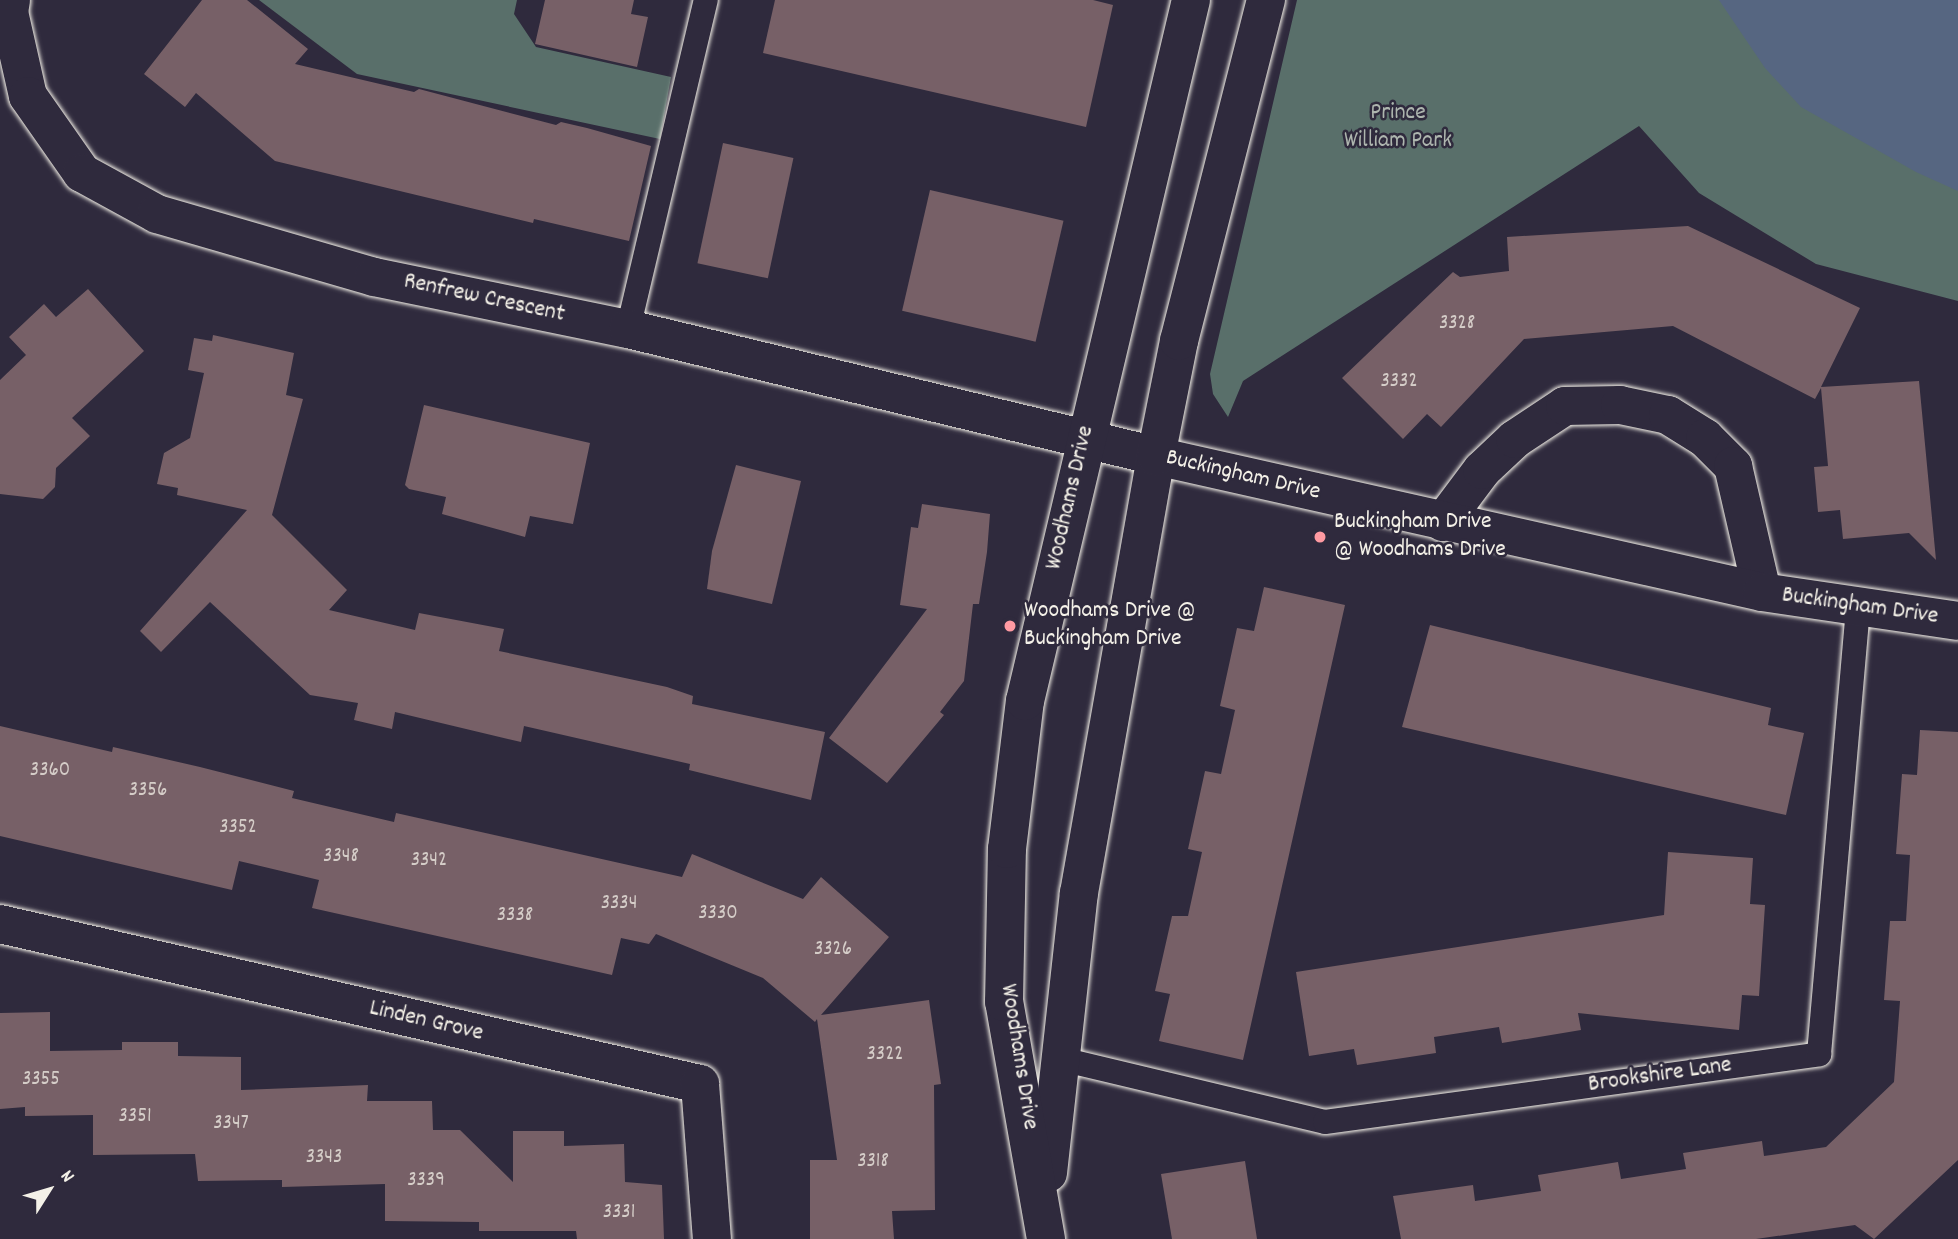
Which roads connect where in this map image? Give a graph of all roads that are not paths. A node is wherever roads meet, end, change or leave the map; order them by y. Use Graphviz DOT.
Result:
graph roads {
  1 [pos="11,0"];
  2 [pos="706,0"];
  3 [pos="1191,0"];
  4 [pos="1266,0"];
  5 [pos="628,328"];
  6 [pos="1084,435"];
  7 [pos="1156,456"];
  8 [pos="1443,522"];
  9 [pos="1762,592"];
  10 [pos="1858,606"];
  11 [pos="1958,621"];
  12 [pos="0,924"];
  13 [pos="1061,1059"];
  14 [pos="1045,1224"];
  15 [pos="712,1239"];
  1 -- 5 [label="street, Renfrew Crescent"];
  2 -- 5 [label="lane"];
  3 -- 6 [label="street, Woodhams Drive"];
  4 -- 7 [label="street, Woodhams Drive"];
  5 -- 6 [label="street, Renfrew Crescent"];
  6 -- 7 [label="street, Buckingham Drive"];
  6 -- 14 [label="street, Woodhams Drive"];
  7 -- 8 [label="street, Buckingham Drive"];
  7 -- 13 [label="street, Woodhams Drive"];
  8 -- 9 [label="street, Buckingham Drive"];
  8 -- 9 [label="street, Buckingham Drive"];
  9 -- 10 [label="street, Buckingham Drive"];
  10 -- 11 [label="street, Buckingham Drive"];
  10 -- 13 [label="lane, Brookshire Lane"];
  12 -- 15 [label="street, Linden Grove"];
  13 -- 14 [label="street, Woodhams Drive"];
}
